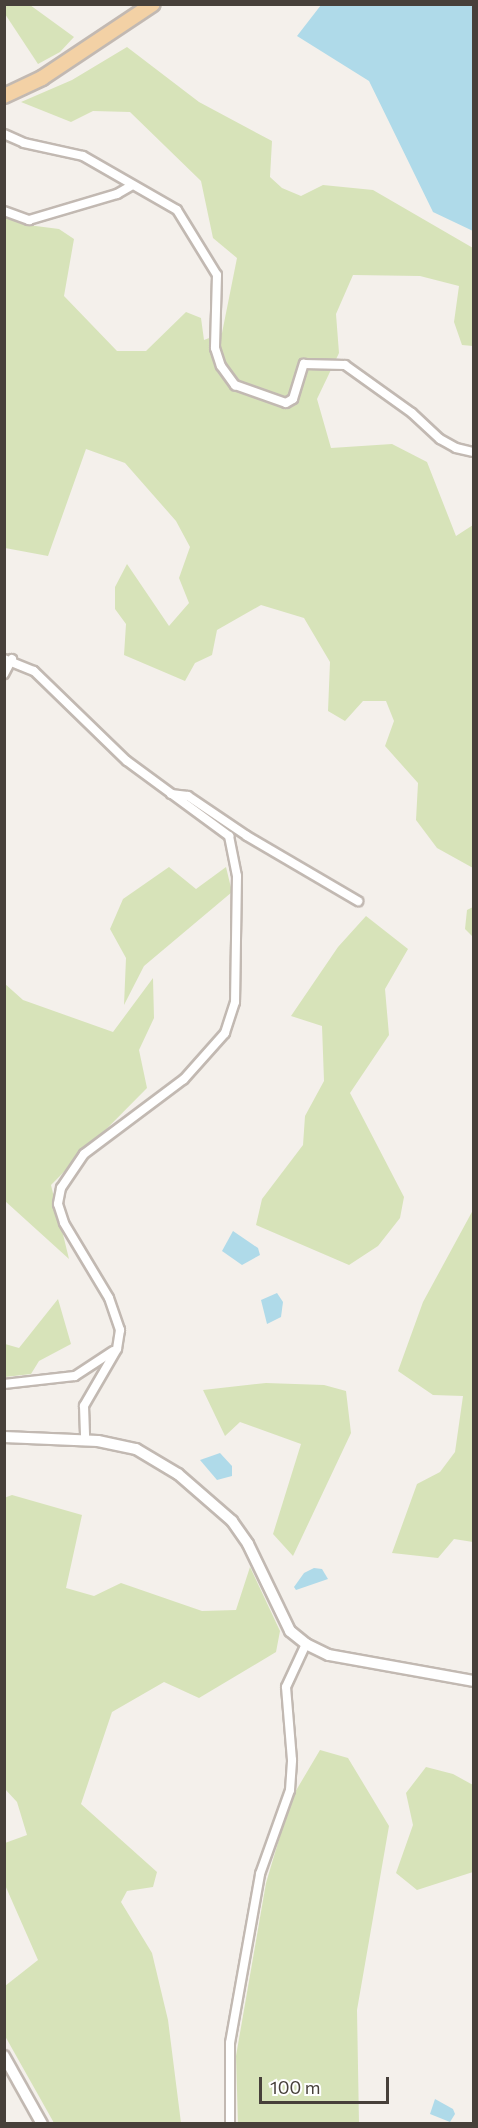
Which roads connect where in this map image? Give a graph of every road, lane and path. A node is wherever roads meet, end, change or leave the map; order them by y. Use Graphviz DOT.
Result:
graph roads {
  1 [pos="153,4"];
  2 [pos="4,96"];
  3 [pos="4,134"];
  4 [pos="131,186"];
  5 [pos="4,211"];
  6 [pos="474,452"];
  7 [pos="8,659"];
  8 [pos="4,674"];
  9 [pos="167,794"];
  10 [pos="358,901"];
  11 [pos="117,1349"];
  12 [pos="4,1384"];
  13 [pos="4,1437"];
  14 [pos="85,1440"];
  15 [pos="306,1644"];
  16 [pos="474,1681"];
  17 [pos="4,2056"];
  18 [pos="42,2124"];
  19 [pos="230,2124"];
  1 -- 2 [label="main road"];
  3 -- 4 [label="street"];
  4 -- 5 [label="street"];
  4 -- 6 [label="street"];
  7 -- 8 [label="street"];
  7 -- 9 [label="street"];
  9 -- 10 [label="street"];
  9 -- 11 [label="street"];
  11 -- 12 [label="street"];
  11 -- 14 [label="street"];
  13 -- 14 [label="street"];
  14 -- 15 [label="street"];
  15 -- 16 [label="street"];
  15 -- 19 [label="street"];
  17 -- 18 [label="street"];
}
